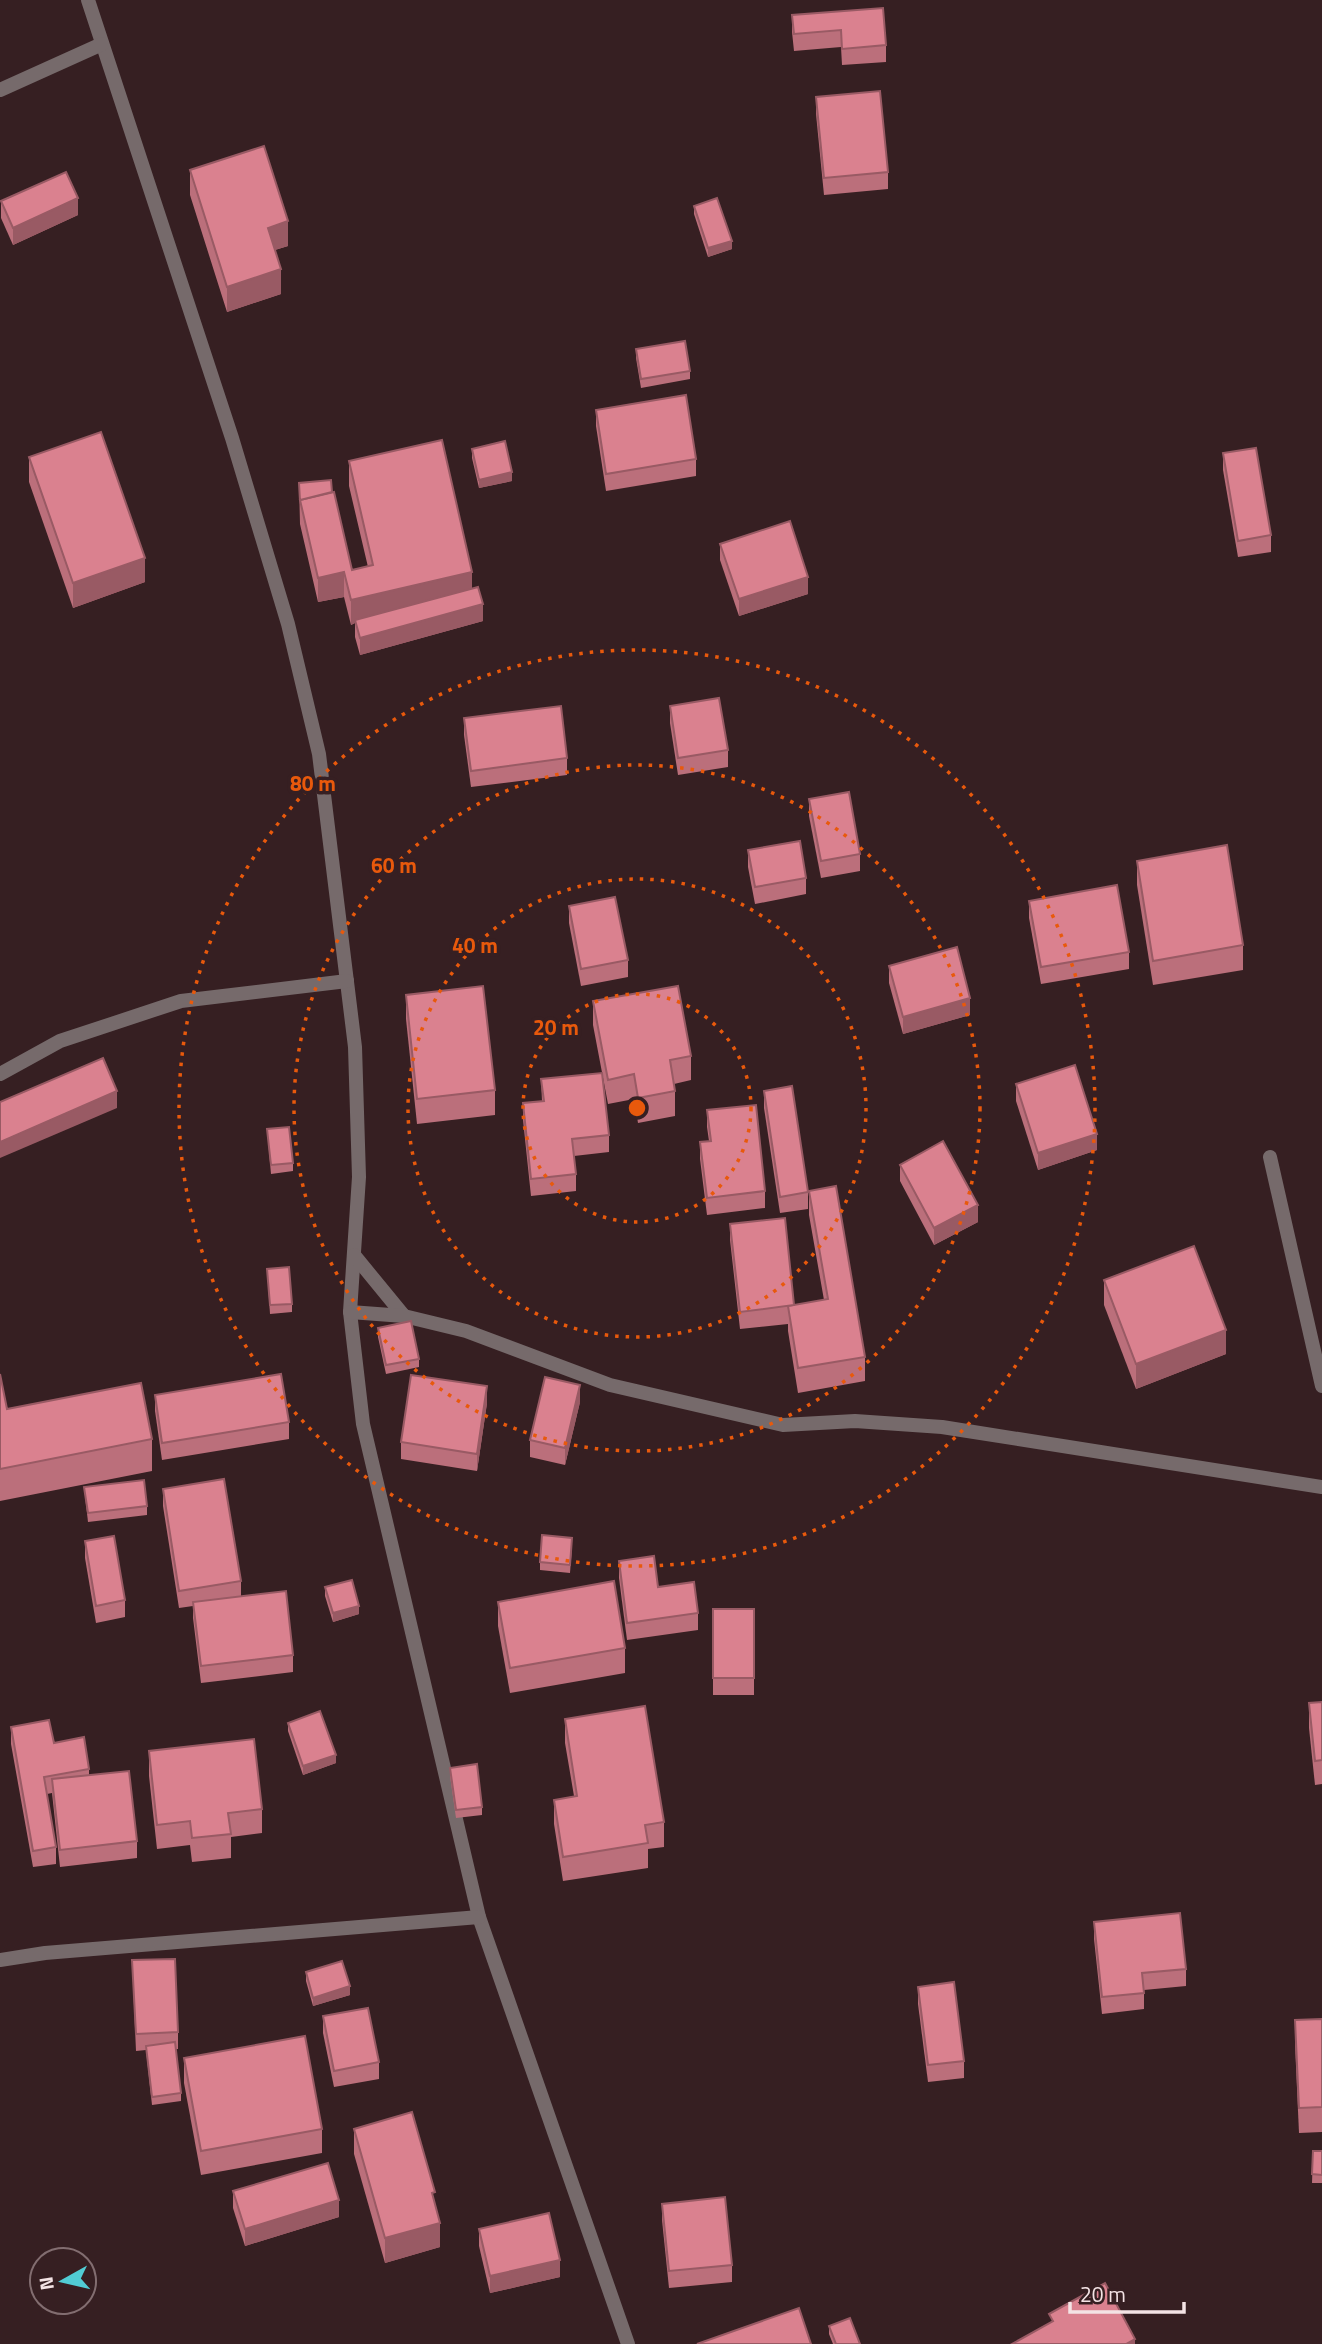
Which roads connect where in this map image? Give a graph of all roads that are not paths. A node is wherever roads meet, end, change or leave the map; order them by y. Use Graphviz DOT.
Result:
graph roads {
  1 [pos="88,0"];
  2 [pos="102,44"];
  3 [pos="0,90"];
  4 [pos="347,981"];
  5 [pos="0,1074"];
  6 [pos="1270,1157"];
  7 [pos="354,1255"];
  8 [pos="350,1312"];
  9 [pos="404,1316"];
  10 [pos="1322,1386"];
  11 [pos="1322,1487"];
  12 [pos="479,1917"];
  13 [pos="0,1960"];
  14 [pos="628,2344"];
  1 -- 2 [label="street"];
  2 -- 3 [label="street"];
  2 -- 4 [label="street"];
  4 -- 5 [label="street"];
  4 -- 7 [label="street"];
  6 -- 10 [label="street"];
  7 -- 8 [label="street"];
  7 -- 9 [label="street"];
  8 -- 9 [label="street"];
  8 -- 12 [label="street"];
  9 -- 11 [label="street"];
  12 -- 13 [label="street"];
  12 -- 14 [label="street"];
}
